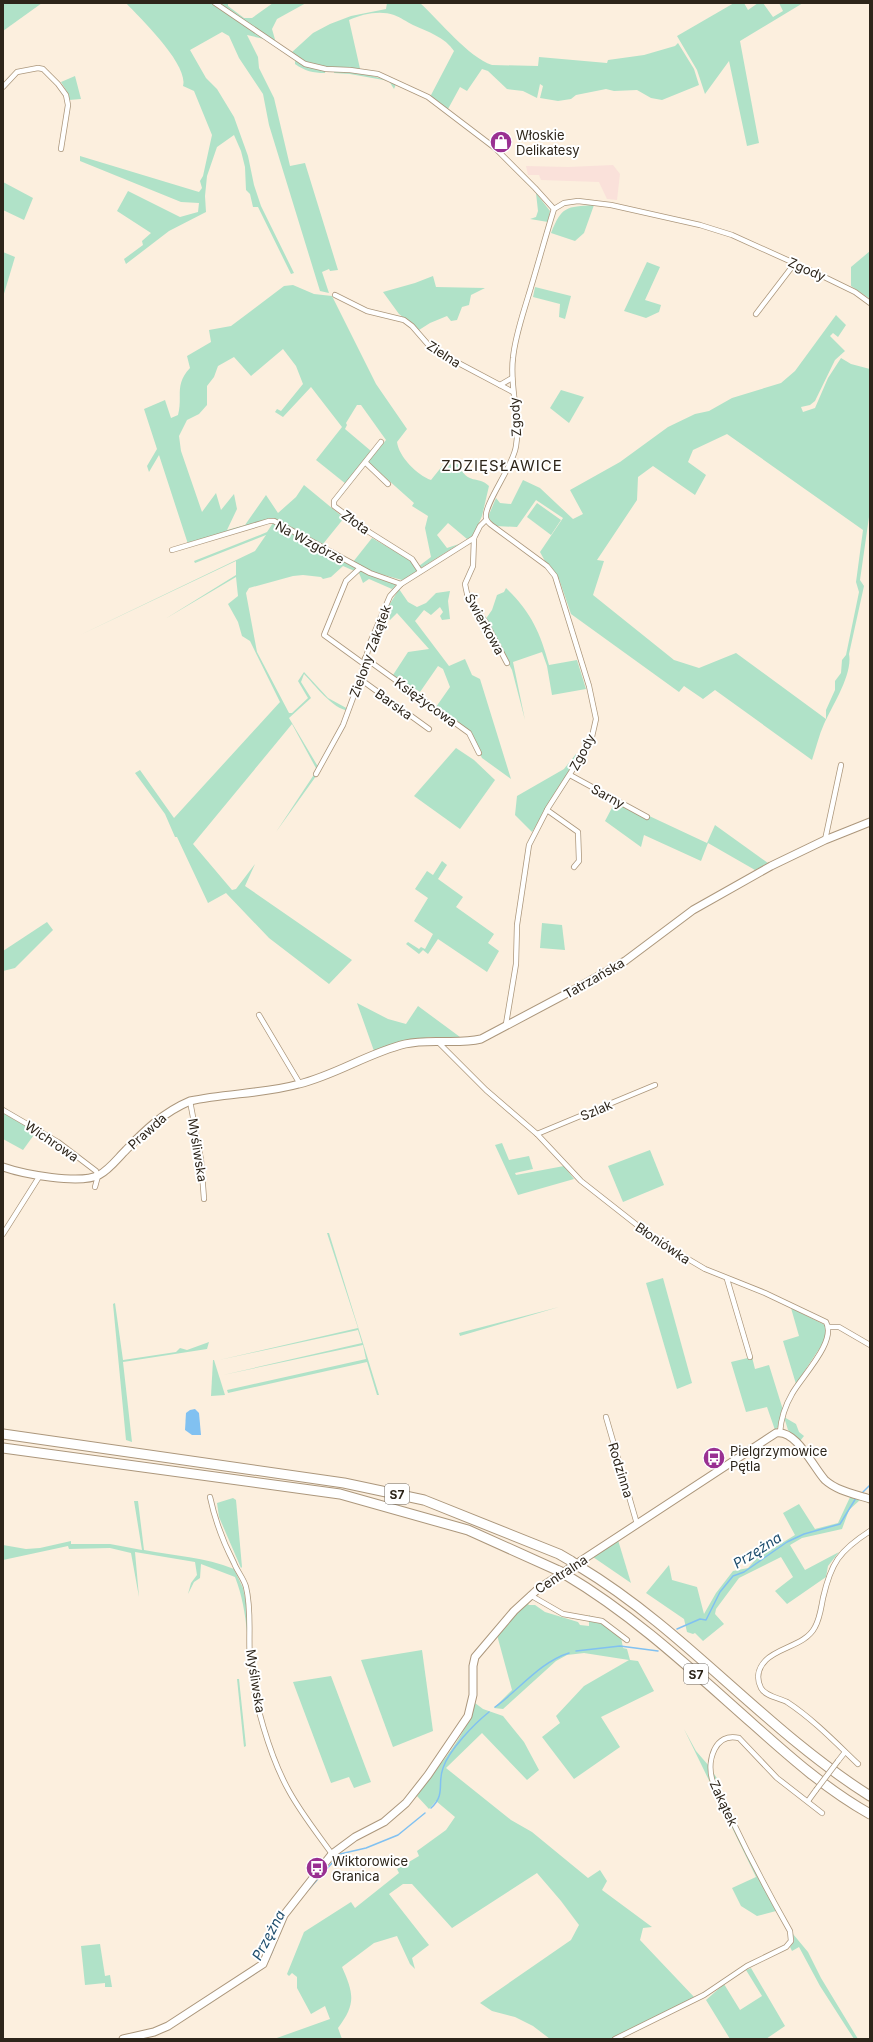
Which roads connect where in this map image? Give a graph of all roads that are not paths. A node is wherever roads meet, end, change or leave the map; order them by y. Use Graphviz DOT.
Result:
graph roads {
  1 [pos="215,3"];
  2 [pos="3,86"];
  3 [pos="61,150"];
  4 [pos="554,209"];
  5 [pos="795,264"];
  6 [pos="335,295"];
  7 [pos="870,303"];
  8 [pos="756,314"];
  9 [pos="512,378"];
  10 [pos="500,385"];
  11 [pos="513,392"];
  12 [pos="381,442"];
  13 [pos="366,463"];
  14 [pos="388,484"];
  15 [pos="486,520"];
  16 [pos="474,538"];
  17 [pos="172,550"];
  18 [pos="360,568"];
  19 [pos="420,571"];
  20 [pos="401,584"];
  21 [pos="365,658"];
  22 [pos="507,663"];
  23 [pos="364,664"];
  24 [pos="360,679"];
  25 [pos="429,729"];
  26 [pos="479,753"];
  27 [pos="841,765"];
  28 [pos="316,774"];
  29 [pos="570,774"];
  30 [pos="547,810"];
  31 [pos="647,817"];
  32 [pos="870,822"];
  33 [pos="825,840"];
  34 [pos="574,867"];
  35 [pos="259,1015"];
  36 [pos="506,1024"];
  37 [pos="436,1040"];
  38 [pos="300,1084"];
  39 [pos="655,1085"];
  40 [pos="190,1101"];
  41 [pos="3,1110"];
  42 [pos="537,1134"];
  43 [pos="3,1167"];
  44 [pos="98,1176"];
  45 [pos="39,1177"];
  46 [pos="95,1187"];
  47 [pos="204,1199"];
  48 [pos="3,1234"];
  49 [pos="727,1279"];
  50 [pos="828,1327"];
  51 [pos="870,1344"];
  52 [pos="750,1357"];
  53 [pos="606,1417"];
  54 [pos="780,1432"];
  55 [pos="3,1434"];
  56 [pos="3,1448"];
  57 [pos="210,1497"];
  58 [pos="870,1499"];
  59 [pos="638,1524"];
  60 [pos="870,1531"];
  61 [pos="530,1595"];
  62 [pos="627,1640"];
  63 [pos="845,1752"];
  64 [pos="858,1764"];
  65 [pos="870,1796"];
  66 [pos="808,1801"];
  67 [pos="822,1813"];
  68 [pos="870,1814"];
  69 [pos="332,1854"];
  70 [pos="123,2039"];
  71 [pos="615,2039"];
  1 -- 4 [label="street"];
  2 -- 3 [label="street"];
  4 -- 5 [label="street, Zgody"];
  4 -- 9 [label="street, Zgody"];
  5 -- 7 [label="street, Zgody"];
  5 -- 8 [label="street"];
  6 -- 10 [label="street, Zielna"];
  9 -- 10 [label="street"];
  9 -- 11 [label="street, Zgody"];
  10 -- 11 [label="street, Zielna"];
  11 -- 15 [label="street, Zgody"];
  12 -- 13 [label="street, Złota"];
  13 -- 14 [label="street"];
  13 -- 19 [label="street, Złota"];
  15 -- 16 [label="street, Zielony Zakątek"];
  15 -- 29 [label="street, Zgody"];
  16 -- 19 [label="street, Zielony Zakątek"];
  16 -- 22 [label="street, Świerkowa"];
  17 -- 18 [label="street, Na Wzgórze"];
  18 -- 20 [label="street, Na Wzgórze"];
  18 -- 23 [label="street"];
  19 -- 20 [label="street, Zielony Zakątek"];
  20 -- 21 [label="street, Zielony Zakątek"];
  21 -- 23 [label="street, Zielony Zakątek"];
  21 -- 26 [label="street, Księżycowa"];
  23 -- 24 [label="street, Zielony Zakątek"];
  24 -- 25 [label="street, Barska"];
  24 -- 28 [label="street, Zielony Zakątek"];
  27 -- 33 [label="street"];
  29 -- 30 [label="street, Zgody"];
  29 -- 31 [label="street, Sarny"];
  30 -- 34 [label="street"];
  30 -- 36 [label="street, Zgody"];
  32 -- 33 [label="street, Tatrzańska"];
  33 -- 36 [label="street, Tatrzańska"];
  35 -- 38 [label="street"];
  36 -- 37 [label="street, Tatrzańska"];
  37 -- 38 [label="street, Tatrzańska"];
  37 -- 42 [label="street, Błoniówka"];
  38 -- 40 [label="street, Prawda"];
  39 -- 42 [label="street, Szlak"];
  40 -- 44 [label="street, Prawda"];
  40 -- 47 [label="street, Myśliwska"];
  41 -- 44 [label="street, Wichrowa"];
  42 -- 49 [label="street, Błoniówka"];
  43 -- 45 [label="street"];
  44 -- 45 [label="street"];
  44 -- 46 [label="street"];
  45 -- 48 [label="street"];
  49 -- 50 [label="street, Błoniówka"];
  49 -- 52 [label="street"];
  50 -- 51 [label="street"];
  50 -- 54 [label="street"];
  53 -- 59 [label="street, Rodzinna"];
  54 -- 58 [label="street"];
  54 -- 59 [label="street, Centralna"];
  55 -- 65 [label="highway, S7, bridge"];
  56 -- 68 [label="highway, S7"];
  57 -- 69 [label="street, Myśliwska"];
  59 -- 61 [label="street, Centralna"];
  60 -- 63 [label="street"];
  61 -- 62 [label="street"];
  61 -- 69 [label="street, Centralna"];
  63 -- 64 [label="street"];
  63 -- 66 [label="street, bridge"];
  66 -- 67 [label="street, Zakątek"];
  66 -- 71 [label="street, Zakątek"];
  69 -- 70 [label="street, Centralna"];
}
